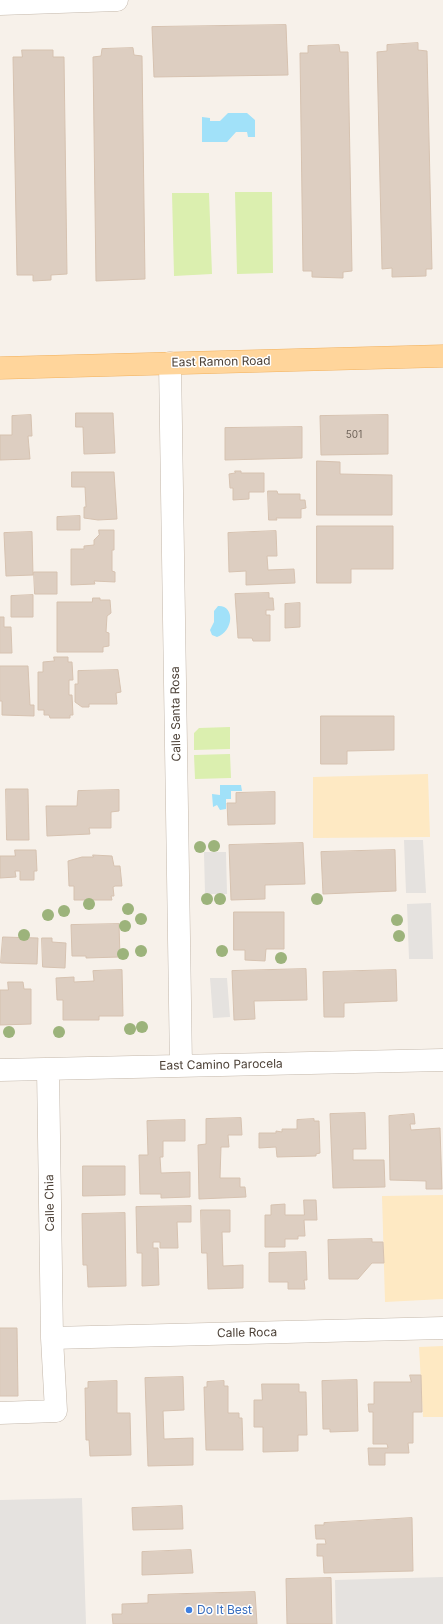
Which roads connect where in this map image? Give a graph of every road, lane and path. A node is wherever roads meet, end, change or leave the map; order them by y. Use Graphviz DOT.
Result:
graph roads {
  1 [pos="117,0"];
  2 [pos="0,4"];
  3 [pos="443,356"];
  4 [pos="170,363"];
  5 [pos="0,368"];
  6 [pos="443,1060"];
  7 [pos="181,1066"];
  8 [pos="48,1069"];
  9 [pos="0,1070"];
  10 [pos="443,1328"];
  11 [pos="52,1338"];
  12 [pos="0,1413"];
  1 -- 2 [label="street"];
  3 -- 4 [label="main road, East Ramon Road"];
  4 -- 5 [label="main road, East Ramon Road"];
  4 -- 7 [label="street, Calle Santa Rosa"];
  6 -- 7 [label="street, East Camino Parocela"];
  7 -- 8 [label="street, East Camino Parocela"];
  8 -- 9 [label="street, East Camino Parocela"];
  8 -- 11 [label="street, Calle Chia"];
  10 -- 11 [label="street, Calle Roca"];
  11 -- 12 [label="street, Calle Chia"];
}
